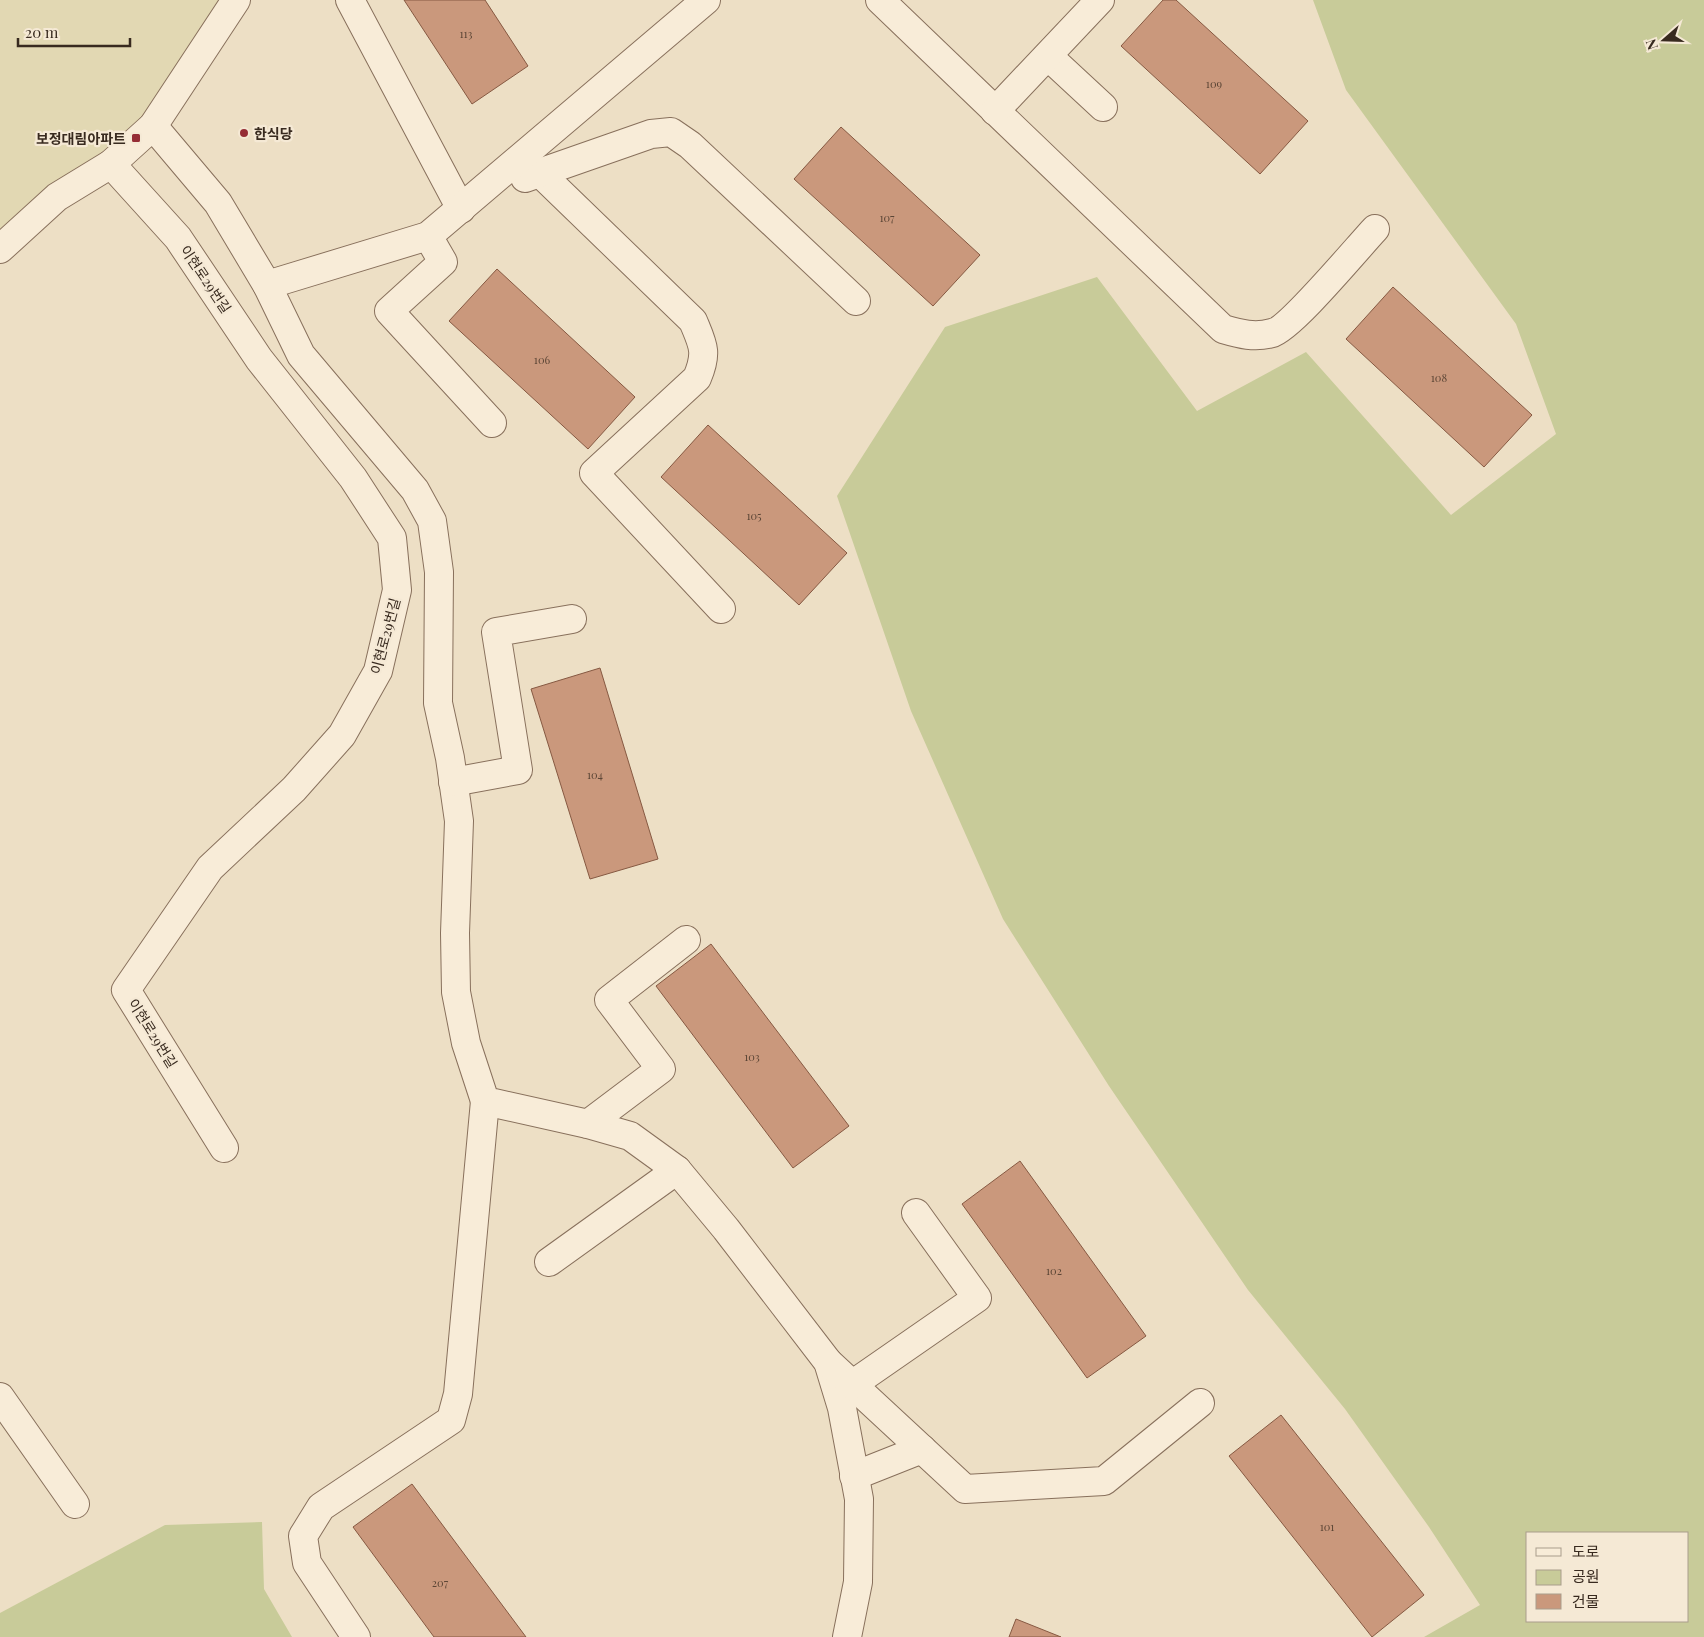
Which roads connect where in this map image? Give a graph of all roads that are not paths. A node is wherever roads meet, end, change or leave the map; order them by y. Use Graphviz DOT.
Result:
graph roads {
  1 [pos="236,0"];
  2 [pos="350,0"];
  3 [pos="706,0"];
  4 [pos="880,0"];
  5 [pos="1100,0"];
  6 [pos="1048,56"];
  7 [pos="1104,107"];
  8 [pos="996,111"];
  9 [pos="153,126"];
  10 [pos="111,164"];
  11 [pos="540,173"];
  12 [pos="469,202"];
  13 [pos="1375,229"];
  14 [pos="428,236"];
  15 [pos="0,249"];
  16 [pos="266,285"];
  17 [pos="856,301"];
  18 [pos="492,423"];
  19 [pos="721,609"];
  20 [pos="572,619"];
  21 [pos="454,782"];
  22 [pos="686,940"];
  23 [pos="484,1101"];
  24 [pos="588,1124"];
  25 [pos="224,1148"];
  26 [pos="677,1170"];
  27 [pos="916,1213"];
  28 [pos="549,1262"];
  29 [pos="828,1362"];
  30 [pos="853,1384"];
  31 [pos="0,1397"];
  32 [pos="1200,1403"];
  33 [pos="922,1449"];
  34 [pos="854,1476"];
  35 [pos="75,1504"];
  36 [pos="356,1637"];
  37 [pos="847,1637"];
  1 -- 9 [label="street"];
  2 -- 12 [label="street"];
  3 -- 12 [label="street"];
  4 -- 8 [label="street"];
  5 -- 6 [label="street"];
  6 -- 7 [label="street"];
  6 -- 8 [label="street"];
  8 -- 13 [label="street"];
  9 -- 10 [label="street"];
  9 -- 16 [label="street"];
  10 -- 15 [label="street"];
  10 -- 25 [label="street, 이현로29번길"];
  11 -- 12 [label="street"];
  11 -- 17 [label="street"];
  11 -- 19 [label="street"];
  12 -- 14 [label="street"];
  14 -- 16 [label="street"];
  14 -- 18 [label="street"];
  16 -- 21 [label="street"];
  20 -- 21 [label="street"];
  21 -- 23 [label="street"];
  22 -- 24 [label="street"];
  23 -- 24 [label="street"];
  23 -- 36 [label="street"];
  24 -- 26 [label="street"];
  26 -- 28 [label="street"];
  26 -- 29 [label="street"];
  27 -- 30 [label="street"];
  29 -- 30 [label="street"];
  29 -- 34 [label="street"];
  30 -- 33 [label="street"];
  31 -- 35 [label="street"];
  32 -- 33 [label="street"];
  33 -- 34 [label="street"];
  34 -- 37 [label="street"];
}
